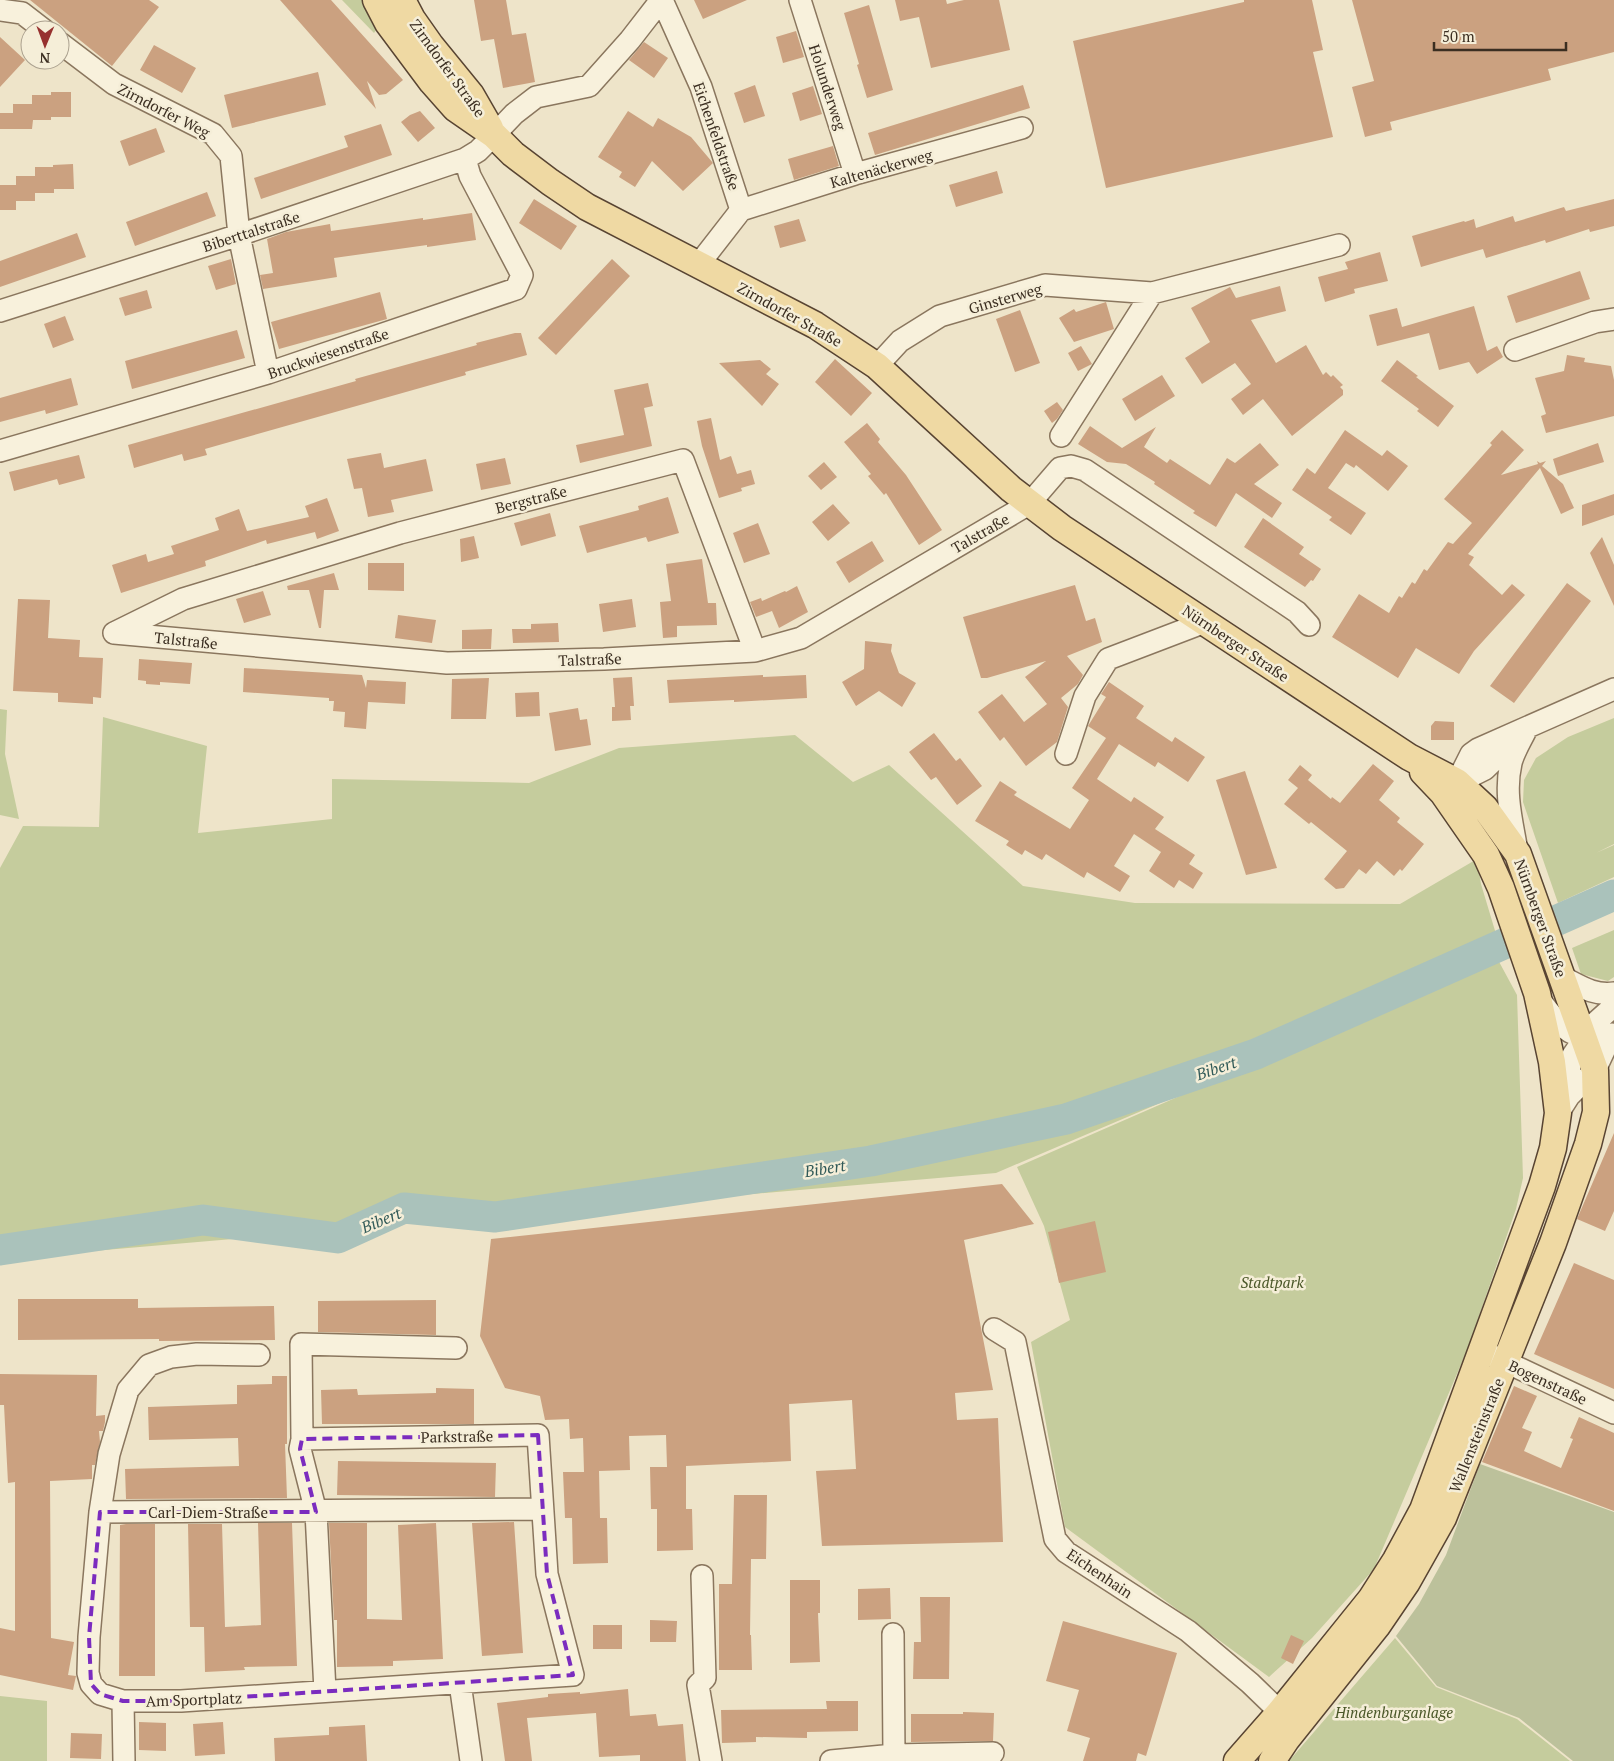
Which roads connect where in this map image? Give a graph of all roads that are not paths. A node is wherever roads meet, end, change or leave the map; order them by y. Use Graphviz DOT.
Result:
graph roads {
  1 [pos="376,0"];
  2 [pos="402,0"];
  3 [pos="661,0"];
  4 [pos="800,0"];
  5 [pos="0,10"];
  6 [pos="31,20"];
  7 [pos="70,50"];
  8 [pos="1022,128"];
  9 [pos="494,135"];
  10 [pos="465,159"];
  11 [pos="855,174"];
  12 [pos="742,210"];
  13 [pos="239,235"];
  14 [pos="1339,245"];
  15 [pos="699,264"];
  16 [pos="1152,294"];
  17 [pos="0,311"];
  18 [pos="1614,319"];
  19 [pos="1515,350"];
  20 [pos="877,366"];
  21 [pos="268,373"];
  22 [pos="1061,436"];
  23 [pos="0,451"];
  24 [pos="1029,504"];
  25 [pos="1062,528"];
  26 [pos="183,599"];
  27 [pos="1205,622"];
  28 [pos="1309,625"];
  29 [pos="114,633"];
  30 [pos="198,641"];
  31 [pos="755,651"];
  32 [pos="1614,689"];
  33 [pos="1527,728"];
  34 [pos="1066,754"];
  35 [pos="1450,787"];
  36 [pos="1521,865"];
  37 [pos="1559,970"];
  38 [pos="1614,993"];
  39 [pos="1539,1000"];
  40 [pos="1614,1006"];
  41 [pos="1573,1010"];
  42 [pos="1613,1034"];
  43 [pos="1585,1038"];
  44 [pos="1604,1068"];
  45 [pos="1558,1113"];
  46 [pos="994,1329"];
  47 [pos="456,1348"];
  48 [pos="1482,1351"];
  49 [pos="258,1355"];
  50 [pos="1506,1362"];
  51 [pos="1614,1413"];
  52 [pos="302,1439"];
  53 [pos="541,1510"];
  54 [pos="100,1512"];
  55 [pos="316,1512"];
  56 [pos="702,1576"];
  57 [pos="893,1634"];
  58 [pos="573,1675"];
  59 [pos="460,1683"];
  60 [pos="325,1691"];
  61 [pos="123,1701"];
  62 [pos="1289,1718"];
  63 [pos="993,1752"];
  64 [pos="894,1755"];
  65 [pos="124,1761"];
  66 [pos="471,1761"];
  67 [pos="711,1761"];
  68 [pos="831,1761"];
  69 [pos="1237,1761"];
  70 [pos="1272,1761"];
  1 -- 9 [label="main road, Zirndorfer Straße"];
  2 -- 9 [label="main road, Zirndorfer Straße"];
  3 -- 9 [label="street, Eichenfeldstraße"];
  3 -- 12 [label="street, Eichenfeldstraße"];
  4 -- 11 [label="street, Holunderweg"];
  5 -- 6 [label="street"];
  7 -- 13 [label="street, Zirndorfer Weg"];
  8 -- 11 [label="street, Kaltenäckerweg"];
  9 -- 10 [label="street, Biberttalstraße"];
  9 -- 15 [label="main road, Zirndorfer Straße"];
  10 -- 13 [label="street, Biberttalstraße"];
  10 -- 21 [label="street, Bruckwiesenstraße"];
  11 -- 12 [label="street, Kaltenäckerweg"];
  12 -- 15 [label="street, Eichenfeldstraße"];
  13 -- 17 [label="street, Biberttalstraße"];
  13 -- 21 [label="street, Zirndorfer Weg"];
  14 -- 16 [label="street, Ginsterweg"];
  15 -- 20 [label="main road, Zirndorfer Straße"];
  16 -- 20 [label="street, Ginsterweg"];
  16 -- 22 [label="street"];
  18 -- 19 [label="street"];
  20 -- 24 [label="main road, Zirndorfer Straße"];
  21 -- 23 [label="street, Bruckwiesenstraße"];
  24 -- 25 [label="main road, Zirndorfer Straße"];
  24 -- 28 [label="street"];
  24 -- 31 [label="street, Talstraße"];
  25 -- 27 [label="main road, Nürnberger Straße"];
  26 -- 29 [label="street, Bergstraße"];
  26 -- 30 [label="street"];
  26 -- 31 [label="street, Bergstraße"];
  27 -- 34 [label="street"];
  27 -- 35 [label="main road, Nürnberger Straße"];
  29 -- 30 [label="street, Talstraße"];
  30 -- 31 [label="street, Talstraße"];
  32 -- 33 [label="street"];
  33 -- 35 [label="street"];
  33 -- 36 [label="street"];
  35 -- 36 [label="main road, Nürnberger Straße"];
  35 -- 39 [label="main road, Nürnberger Straße"];
  36 -- 37 [label="main road, Nürnberger Straße"];
  37 -- 38 [label="street"];
  37 -- 41 [label="main road, Nürnberger Straße"];
  39 -- 43 [label="street"];
  39 -- 45 [label="main road, Wallensteinstraße"];
  40 -- 43 [label="street, Wallensteinstraße"];
  41 -- 43 [label="main road, Wallensteinstraße"];
  42 -- 43 [label="street, Wallensteinstraße"];
  42 -- 44 [label="street, Wallensteinstraße"];
  43 -- 44 [label="main road, Wallensteinstraße"];
  43 -- 45 [label="street, Wallensteinstraße"];
  44 -- 45 [label="street, Wallensteinstraße"];
  44 -- 50 [label="main road, Wallensteinstraße"];
  45 -- 48 [label="main road, Wallensteinstraße"];
  46 -- 62 [label="street, Eichenhain"];
  47 -- 52 [label="street"];
  48 -- 50 [label="street, Bogenstraße"];
  48 -- 62 [label="main road, Wallensteinstraße"];
  49 -- 54 [label="street"];
  50 -- 51 [label="street, Bogenstraße"];
  50 -- 62 [label="main road, Wallensteinstraße"];
  52 -- 53 [label="street, Parkstraße"];
  52 -- 55 [label="street"];
  53 -- 55 [label="street"];
  53 -- 58 [label="street, Parkstraße"];
  54 -- 55 [label="street, Carl-Diem-Straße"];
  54 -- 61 [label="street"];
  55 -- 60 [label="street"];
  56 -- 67 [label="street"];
  57 -- 64 [label="street"];
  58 -- 59 [label="street, Am Sportplatz"];
  59 -- 60 [label="street, Am Sportplatz"];
  59 -- 66 [label="street"];
  60 -- 61 [label="street, Am Sportplatz"];
  61 -- 65 [label="street"];
  62 -- 69 [label="main road, Wallensteinstraße"];
  62 -- 70 [label="main road, Wallensteinstraße"];
  63 -- 64 [label="street"];
  64 -- 68 [label="street"];
}
